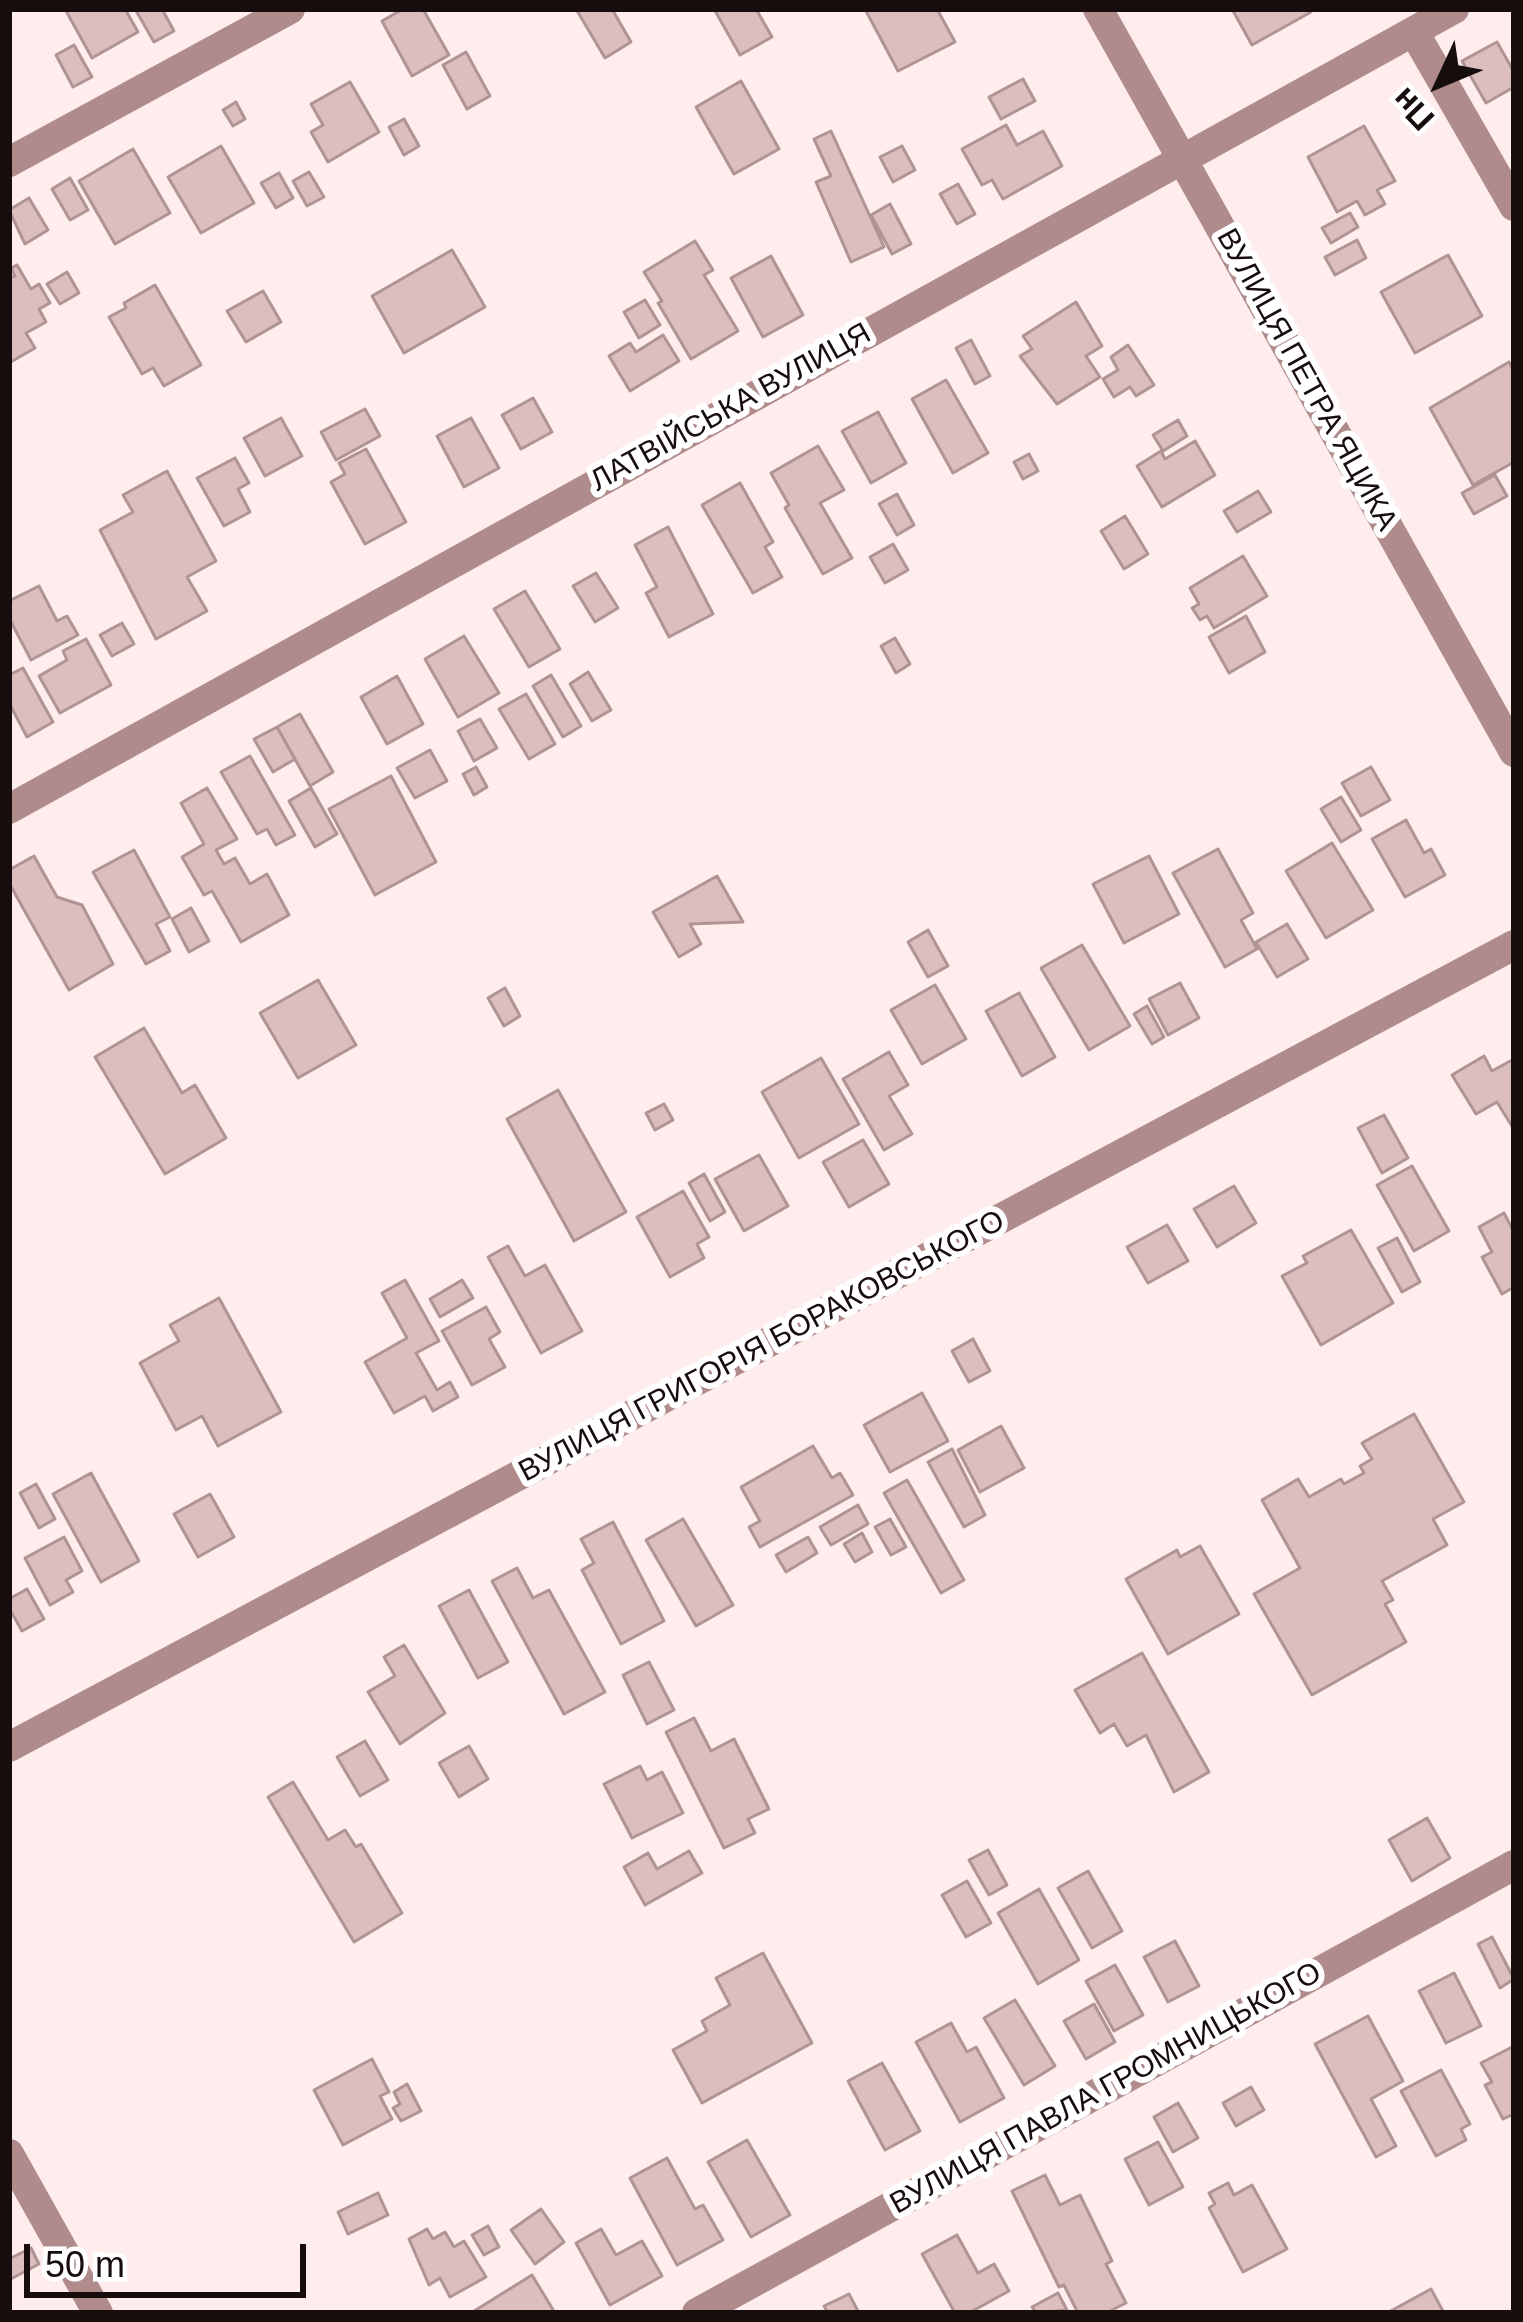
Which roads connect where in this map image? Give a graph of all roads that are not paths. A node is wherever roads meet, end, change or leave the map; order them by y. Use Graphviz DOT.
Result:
graph roads {
  1 [pos="290,9"];
  2 [pos="1098,9"];
  3 [pos="1454,9"];
  4 [pos="1414,32"];
  5 [pos="1182,159"];
  6 [pos="9,162"];
  7 [pos="1514,206"];
  8 [pos="1514,752"];
  9 [pos="9,809"];
  10 [pos="1514,946"];
  11 [pos="9,1747"];
  12 [pos="1514,1865"];
  13 [pos="9,2154"];
  14 [pos="98,2313"];
  15 [pos="697,2313"];
  1 -- 6 [label="street"];
  2 -- 5 [label="street, ВУЛИЦЯ ПЕТРА ЯЦИКА"];
  3 -- 4 [label="street, ЛАТВІЙСЬКА ВУЛИЦЯ"];
  4 -- 5 [label="street, ЛАТВІЙСЬКА ВУЛИЦЯ"];
  4 -- 7 [label="street"];
  5 -- 8 [label="street, ВУЛИЦЯ ПЕТРА ЯЦИКА"];
  5 -- 9 [label="street, ЛАТВІЙСЬКА ВУЛИЦЯ"];
  10 -- 11 [label="street, ВУЛИЦЯ ГРИГОРІЯ БОРАКОВСЬКОГО"];
  12 -- 15 [label="street, ВУЛИЦЯ ПАВЛА ГРОМНИЦЬКОГО"];
  13 -- 14 [label="street"];
}
